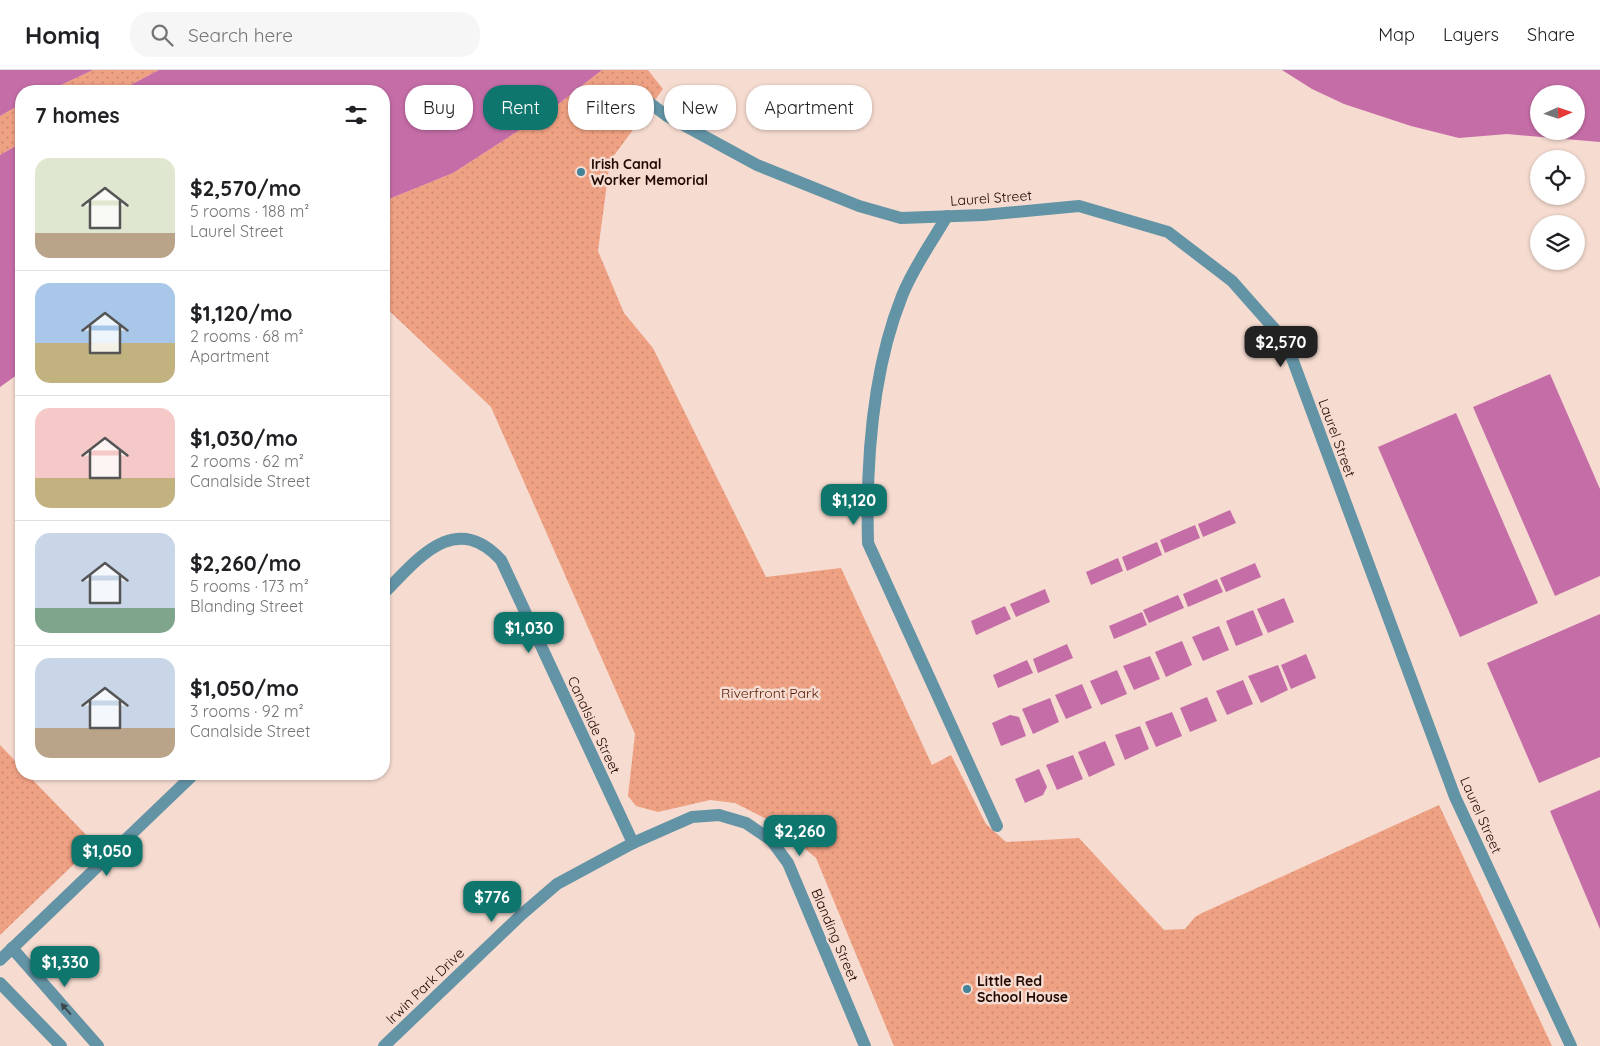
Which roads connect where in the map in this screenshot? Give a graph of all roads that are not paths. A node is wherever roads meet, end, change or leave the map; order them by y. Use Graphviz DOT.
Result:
graph roads {
  1 [pos="654,106"];
  2 [pos="947,216"];
  3 [pos="390,587"];
  4 [pos="188,780"];
  5 [pos="997,826"];
  6 [pos="632,843"];
  7 [pos="12,948"];
  8 [pos="0,960"];
  9 [pos="0,983"];
  10 [pos="61,1046"];
  11 [pos="98,1046"];
  12 [pos="384,1046"];
  13 [pos="865,1046"];
  14 [pos="1571,1046"];
  1 -- 2 [label="street, Laurel Street"];
  2 -- 5 [label="street"];
  2 -- 14 [label="street, Laurel Street"];
  3 -- 6 [label="street, Canalside Street"];
  4 -- 7 [label="street"];
  6 -- 12 [label="street, Irwin Park Drive"];
  6 -- 13 [label="street, Blanding Street"];
  7 -- 8 [label="street"];
  11 -- 7 [label="street, one-way"];
  9 -- 10 [label="street"];
}
